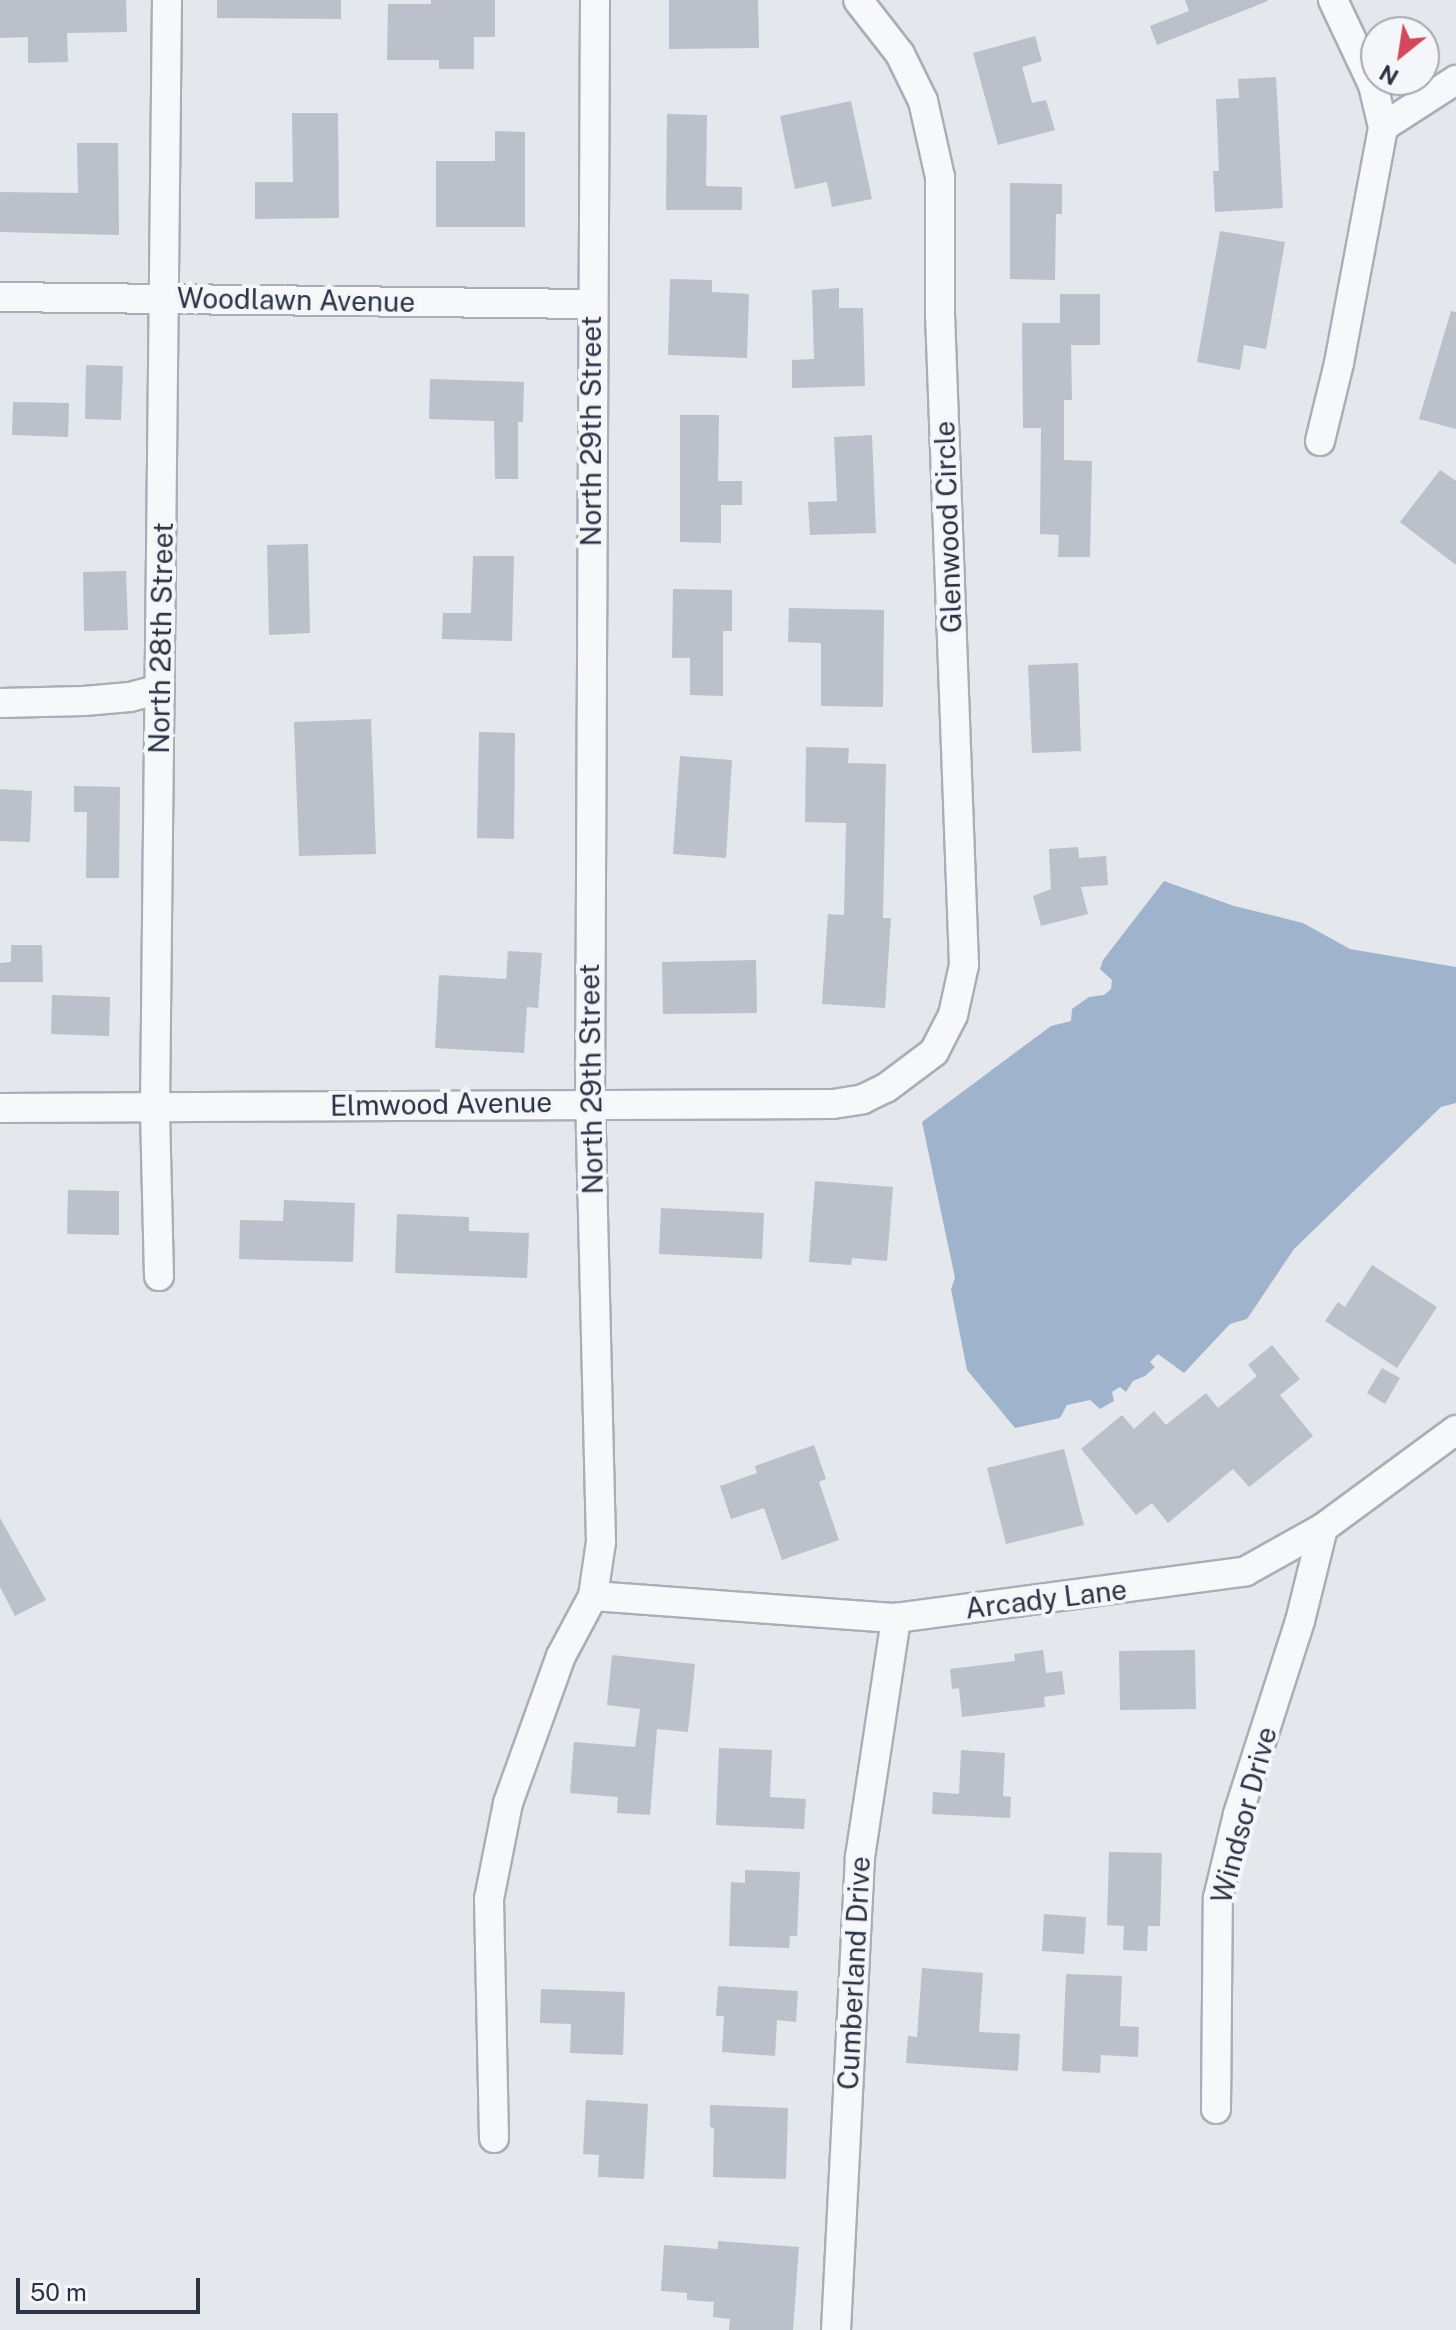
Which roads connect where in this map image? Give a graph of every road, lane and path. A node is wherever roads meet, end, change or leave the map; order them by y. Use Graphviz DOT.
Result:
graph roads {
  1 [pos="167,0"];
  2 [pos="595,0"];
  3 [pos="858,0"];
  4 [pos="1333,0"];
  5 [pos="1456,80"];
  6 [pos="1383,127"];
  7 [pos="0,297"];
  8 [pos="165,298"];
  9 [pos="592,304"];
  10 [pos="1320,441"];
  11 [pos="160,689"];
  12 [pos="0,703"];
  13 [pos="920,1064"];
  14 [pos="590,1102"];
  15 [pos="0,1108"];
  16 [pos="155,1108"];
  17 [pos="159,1276"];
  18 [pos="1456,1430"];
  19 [pos="1323,1528"];
  20 [pos="593,1596"];
  21 [pos="896,1618"];
  22 [pos="1216,2109"];
  23 [pos="494,2138"];
  24 [pos="836,2330"];
  1 -- 8 [label="street, North 28th Street"];
  2 -- 9 [label="street, North 29th Street"];
  3 -- 13 [label="street, Glenwood Circle"];
  4 -- 6 [label="street"];
  5 -- 6 [label="street"];
  6 -- 10 [label="street"];
  7 -- 8 [label="street, Woodlawn Avenue"];
  8 -- 9 [label="street, Woodlawn Avenue"];
  8 -- 11 [label="street, North 28th Street"];
  9 -- 14 [label="street, North 29th Street"];
  11 -- 12 [label="street"];
  11 -- 16 [label="street, North 28th Street"];
  13 -- 14 [label="street, Elmwood Avenue"];
  14 -- 16 [label="street, Elmwood Avenue"];
  14 -- 20 [label="street, North 29th Street"];
  15 -- 16 [label="street, Elmwood Avenue"];
  16 -- 17 [label="street, North 28th Street"];
  18 -- 19 [label="street, Arcady Lane"];
  19 -- 21 [label="street, Arcady Lane"];
  19 -- 22 [label="street, Windsor Drive"];
  20 -- 21 [label="street, Arcady Lane"];
  20 -- 23 [label="street, North 29th Street"];
  21 -- 24 [label="street, Cumberland Drive"];
}
